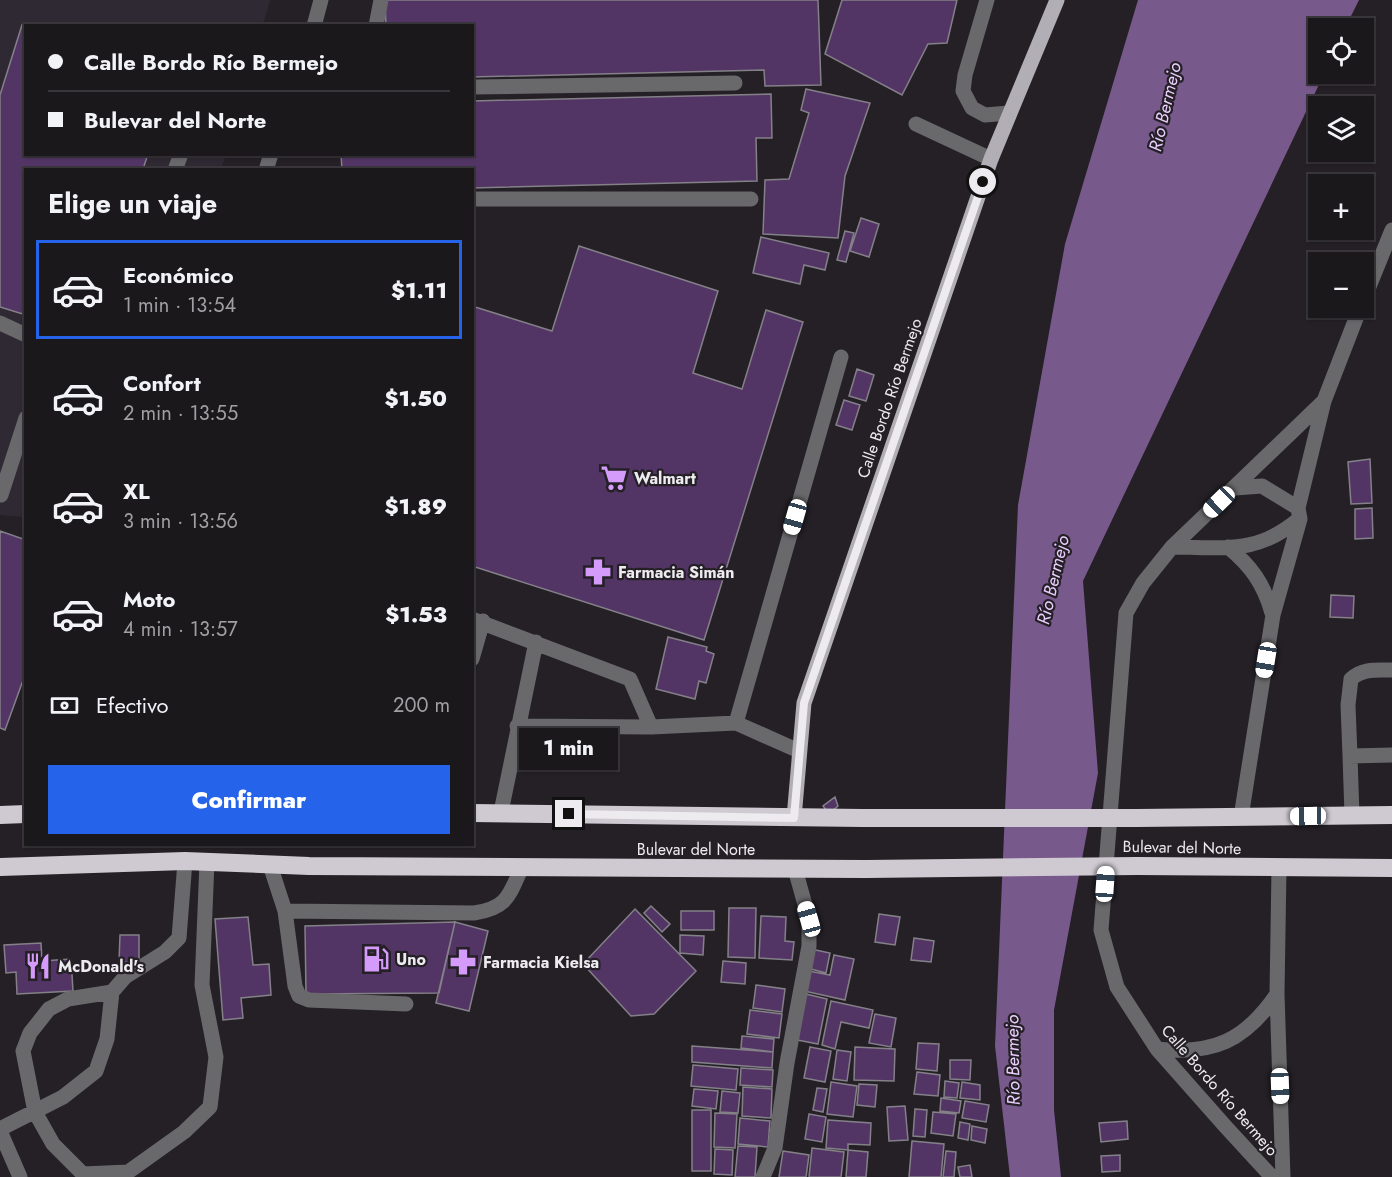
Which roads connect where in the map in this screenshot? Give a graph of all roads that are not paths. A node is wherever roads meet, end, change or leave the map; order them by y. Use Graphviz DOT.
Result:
graph roads {
  1 [pos="321,0"];
  2 [pos="381,0"];
  3 [pos="987,0"];
  4 [pos="1057,0"];
  5 [pos="315,24"];
  6 [pos="376,24"];
  7 [pos="735,83"];
  8 [pos="474,87"];
  9 [pos="1009,113"];
  10 [pos="916,124"];
  11 [pos="991,159"];
  12 [pos="474,199"];
  13 [pos="751,200"];
  14 [pos="1392,230"];
  15 [pos="1385,263"];
  16 [pos="1374,281"];
  17 [pos="1356,318"];
  18 [pos="0,323"];
  19 [pos="24,334"];
  20 [pos="841,357"];
  21 [pos="1324,401"];
  22 [pos="24,424"];
  23 [pos="1235,488"];
  24 [pos="1,495"];
  25 [pos="1299,514"];
  26 [pos="1172,547"];
  27 [pos="1228,547"];
  28 [pos="1273,615"];
  29 [pos="478,620"];
  30 [pos="536,642"];
  31 [pos="474,646"];
  32 [pos="1392,670"];
  33 [pos="736,723"];
  34 [pos="517,726"];
  35 [pos="651,727"];
  36 [pos="799,752"];
  37 [pos="1392,755"];
  38 [pos="1350,756"];
  39 [pos="501,812"];
  40 [pos="474,813"];
  41 [pos="24,814"];
  42 [pos="0,815"];
  43 [pos="1352,815"];
  44 [pos="1392,815"];
  45 [pos="1241,817"];
  46 [pos="794,818"];
  47 [pos="185,861"];
  48 [pos="207,862"];
  49 [pos="270,865"];
  50 [pos="0,867"];
  51 [pos="522,867"];
  52 [pos="795,868"];
  53 [pos="1279,868"];
  54 [pos="1392,868"];
  55 [pos="285,911"];
  56 [pos="112,992"];
  57 [pos="1277,994"];
  58 [pos="406,1004"];
  59 [pos="1157,1049"];
  60 [pos="35,1112"];
  61 [pos="0,1130"];
  62 [pos="5,1153"];
  63 [pos="20,1177"];
  64 [pos="763,1177"];
  65 [pos="1272,1177"];
  66 [pos="1283,1177"];
  1 -- 5 [label="street"];
  2 -- 6 [label="street"];
  3 -- 9 [label="street"];
  4 -- 9 [label="main road, Calle Bordo Río Bermejo"];
  7 -- 8 [label="street"];
  9 -- 11 [label="main road, Calle Bordo Río Bermejo"];
  10 -- 11 [label="street"];
  11 -- 36 [label="main road, Calle Bordo Río Bermejo"];
  12 -- 13 [label="street"];
  14 -- 15 [label="street"];
  15 -- 16 [label="street"];
  17 -- 21 [label="street"];
  18 -- 19 [label="street"];
  20 -- 33 [label="street"];
  21 -- 23 [label="street, Calle Bordo Río Bermejo"];
  21 -- 25 [label="street"];
  22 -- 24 [label="street"];
  23 -- 25 [label="street"];
  23 -- 26 [label="street, Calle Bordo Río Bermejo"];
  25 -- 27 [label="street"];
  25 -- 28 [label="street"];
  26 -- 27 [label="street"];
  26 -- 59 [label="street, Calle Bordo Río Bermejo"];
  27 -- 28 [label="street"];
  28 -- 45 [label="street"];
  29 -- 30 [label="street"];
  29 -- 31 [label="street"];
  30 -- 34 [label="street"];
  30 -- 35 [label="street"];
  32 -- 38 [label="street"];
  33 -- 35 [label="street"];
  33 -- 36 [label="street"];
  34 -- 35 [label="street"];
  34 -- 39 [label="street"];
  36 -- 46 [label="main road, Calle Bordo Río Bermejo"];
  37 -- 38 [label="street"];
  38 -- 43 [label="street"];
  39 -- 40 [label="highway, Bulevar del Norte"];
  39 -- 46 [label="highway, Bulevar del Norte"];
  41 -- 42 [label="highway"];
  43 -- 44 [label="highway, Bulevar del Norte"];
  43 -- 45 [label="highway, Bulevar del Norte"];
  45 -- 46 [label="highway, Bulevar del Norte, bridge"];
  47 -- 48 [label="highway, Bulevar del Norte"];
  47 -- 50 [label="highway, Bulevar del Norte"];
  47 -- 56 [label="street"];
  48 -- 49 [label="highway, Bulevar del Norte"];
  48 -- 60 [label="street"];
  49 -- 51 [label="highway, Bulevar del Norte"];
  49 -- 55 [label="street"];
  51 -- 52 [label="highway, Bulevar del Norte"];
  51 -- 55 [label="street"];
  52 -- 53 [label="highway, Bulevar del Norte, bridge"];
  52 -- 64 [label="street"];
  53 -- 54 [label="highway, Bulevar del Norte"];
  53 -- 57 [label="street, Calle Bordo Río Bermejo"];
  55 -- 58 [label="street"];
  56 -- 60 [label="street"];
  56 -- 60 [label="street"];
  57 -- 59 [label="street"];
  57 -- 66 [label="street, Calle Bordo Río Bermejo"];
  59 -- 65 [label="street, Calle Bordo Río Bermejo"];
  60 -- 61 [label="street"];
  61 -- 62 [label="street"];
  62 -- 63 [label="street"];
}
